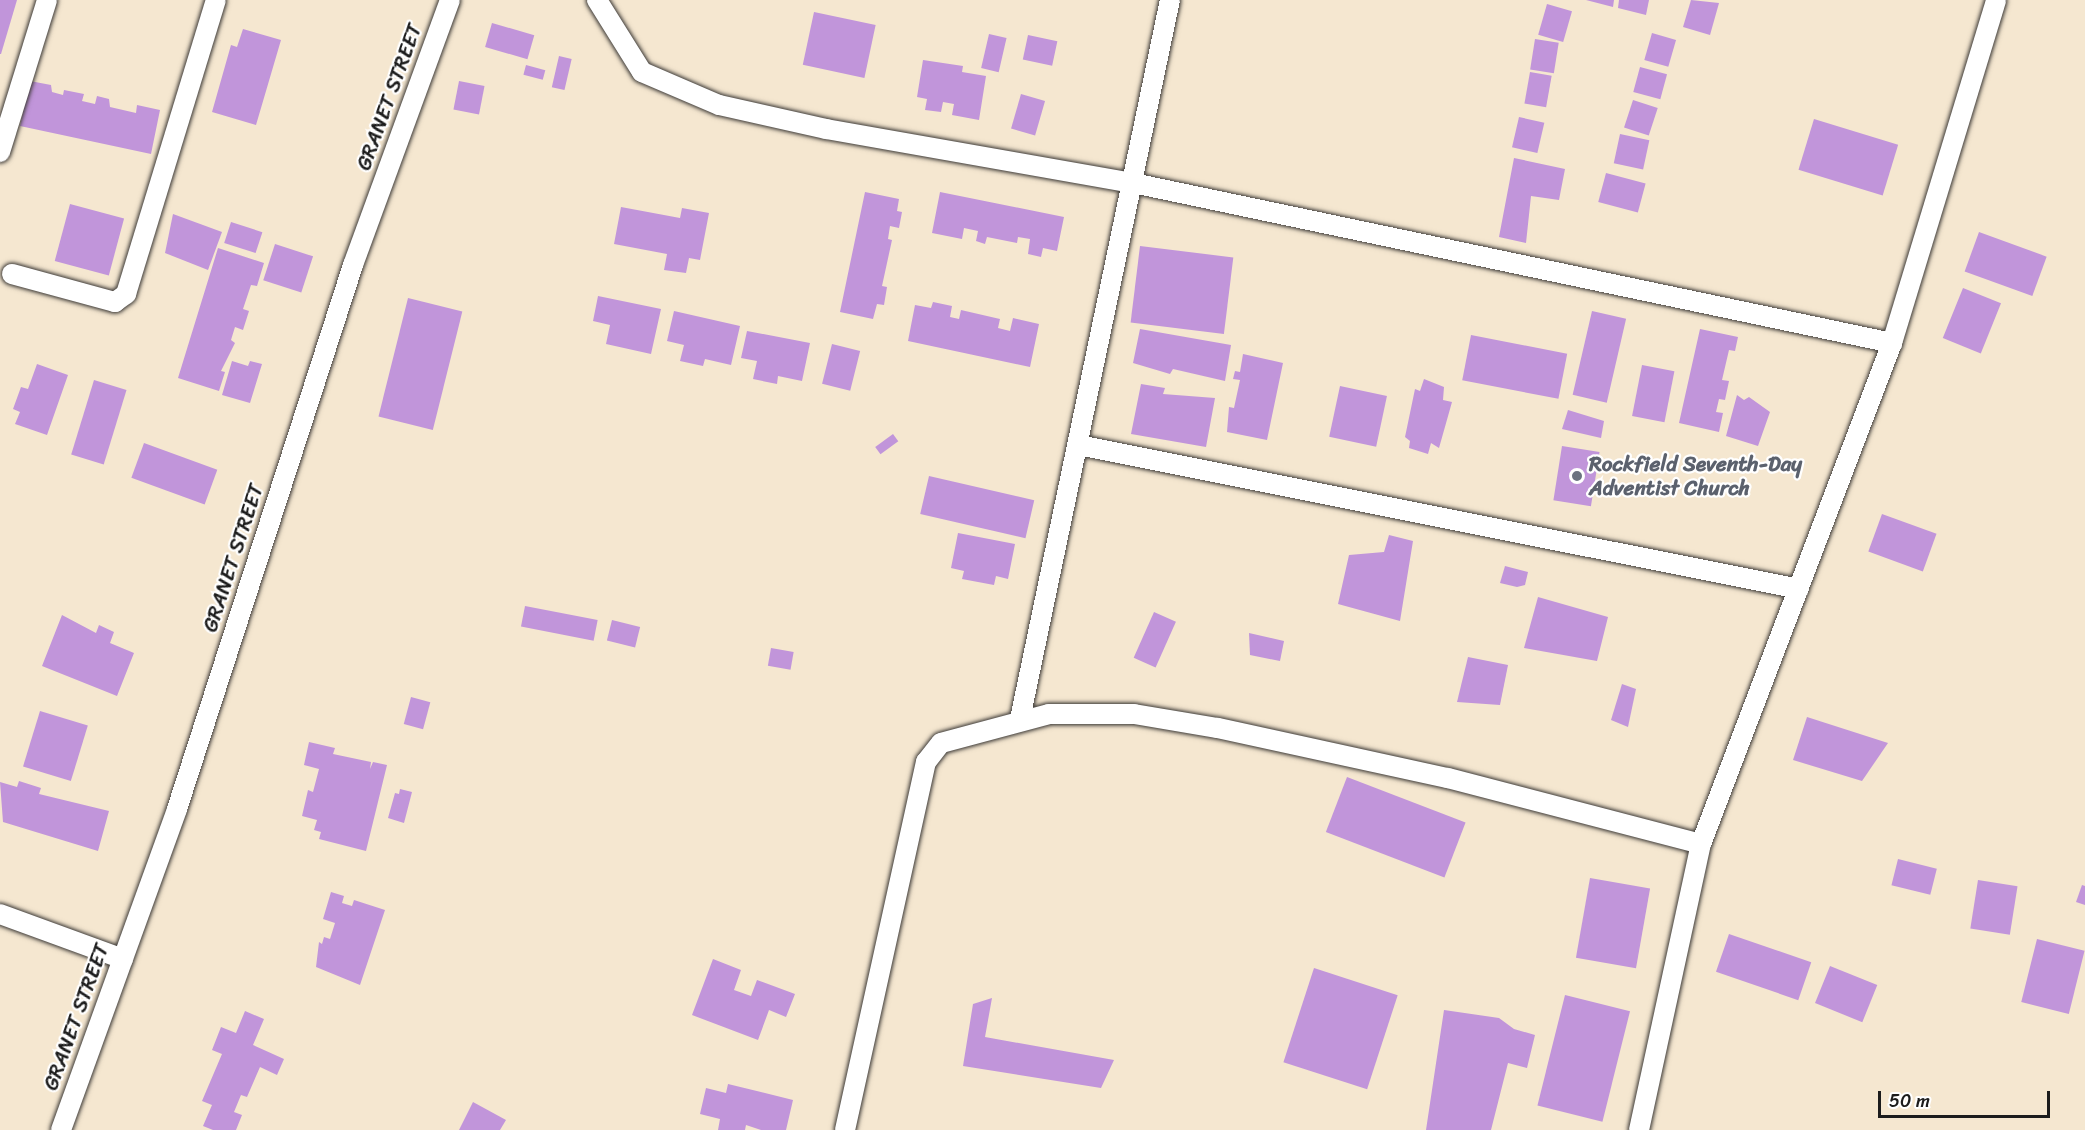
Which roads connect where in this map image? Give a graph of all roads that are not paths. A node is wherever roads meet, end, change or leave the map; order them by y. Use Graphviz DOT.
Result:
graph roads {
  1 [pos="47,0"];
  2 [pos="216,0"];
  3 [pos="450,0"];
  4 [pos="597,0"];
  5 [pos="1170,0"];
  6 [pos="1995,0"];
  7 [pos="0,152"];
  8 [pos="1133,183"];
  9 [pos="12,274"];
  10 [pos="1892,343"];
  11 [pos="1078,445"];
  12 [pos="1799,589"];
  13 [pos="1020,719"];
  14 [pos="1701,844"];
  15 [pos="0,914"];
  16 [pos="123,959"];
  17 [pos="61,1130"];
  18 [pos="845,1130"];
  19 [pos="1640,1130"];
  1 -- 7 [label="street"];
  2 -- 9 [label="street"];
  3 -- 16 [label="street, GRANET STREET"];
  4 -- 8 [label="street"];
  5 -- 8 [label="street"];
  6 -- 10 [label="street"];
  8 -- 10 [label="street"];
  8 -- 11 [label="street"];
  10 -- 12 [label="street"];
  11 -- 12 [label="street"];
  11 -- 13 [label="street"];
  12 -- 14 [label="street"];
  13 -- 14 [label="street"];
  13 -- 18 [label="street"];
  14 -- 19 [label="street"];
  15 -- 16 [label="street"];
  16 -- 17 [label="street, GRANET STREET"];
}
